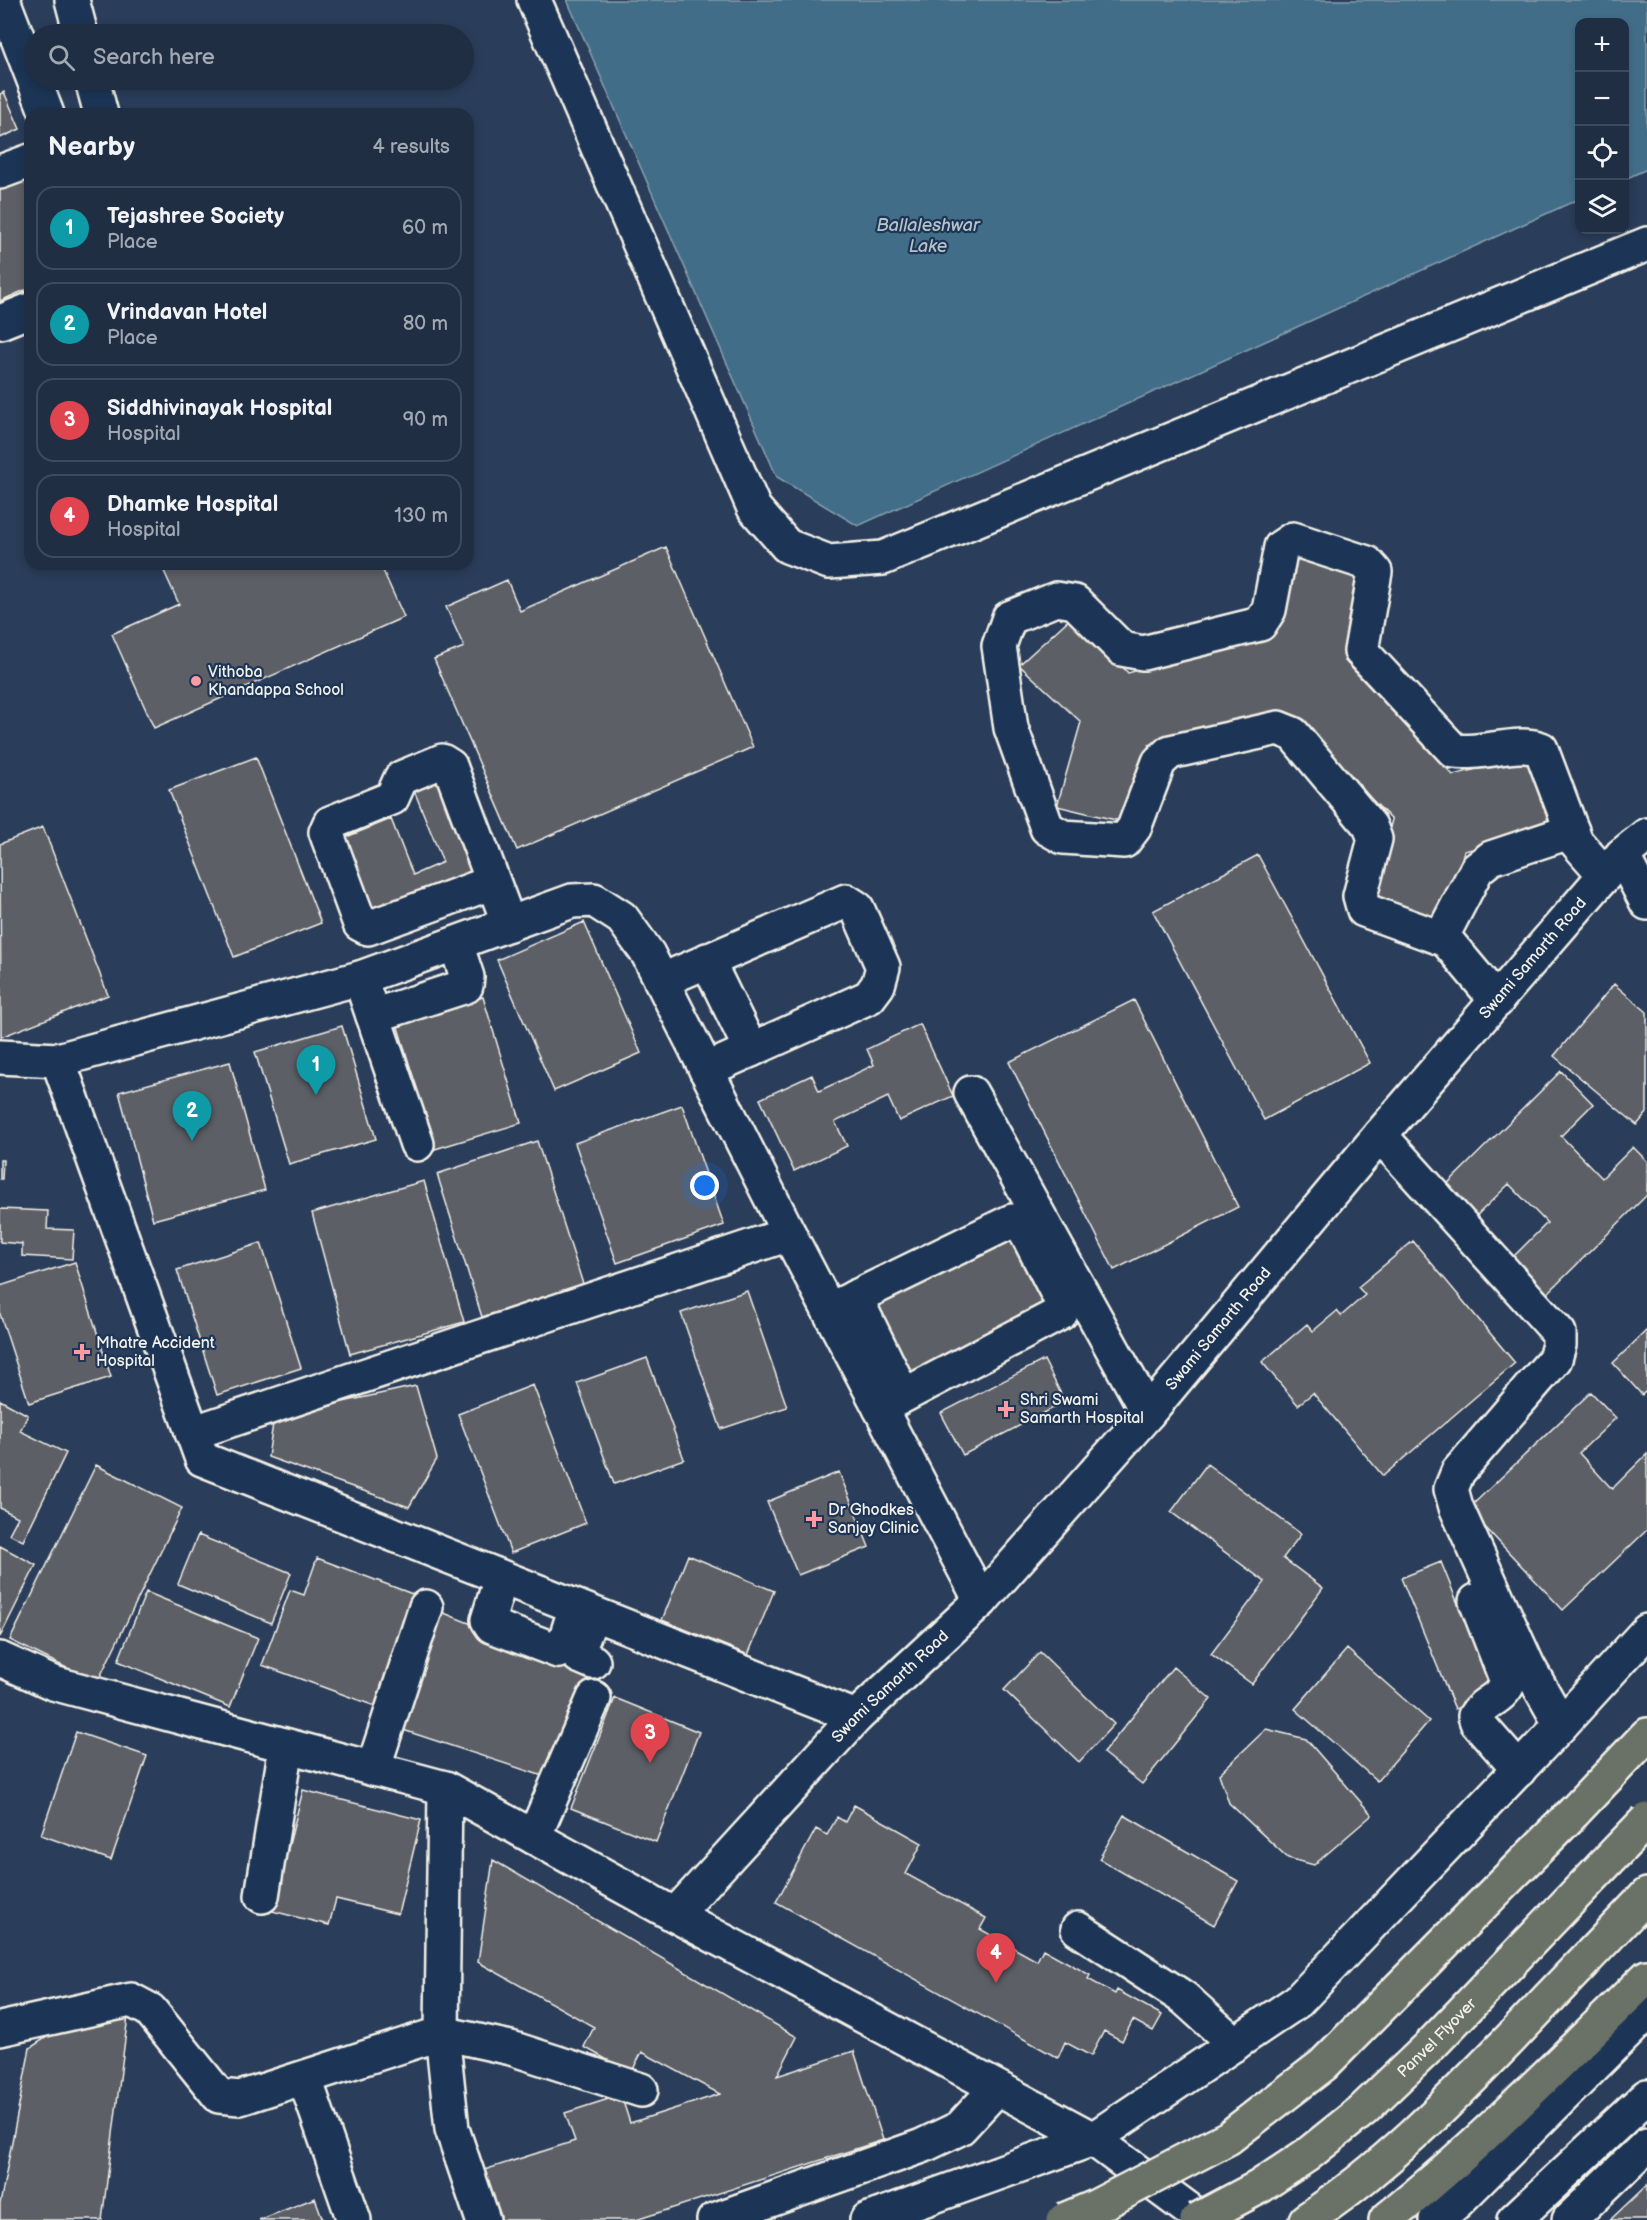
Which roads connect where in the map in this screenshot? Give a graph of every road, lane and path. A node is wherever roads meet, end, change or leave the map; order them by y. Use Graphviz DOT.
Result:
graph roads {
  1 [pos="3,0"];
  2 [pos="72,0"];
  3 [pos="534,0"];
  4 [pos="78,24"];
  5 [pos="24,54"];
  6 [pos="38,90"];
  7 [pos="95,90"];
  8 [pos="45,108"];
  9 [pos="99,108"];
  10 [pos="24,163"];
  11 [pos="0,172"];
  12 [pos="1647,244"];
  13 [pos="24,312"];
  14 [pos="0,322"];
  15 [pos="1572,831"];
  16 [pos="1625,855"];
  17 [pos="493,882"];
  18 [pos="1647,903"];
  19 [pos="509,924"];
  20 [pos="1442,938"];
  21 [pos="456,944"];
  22 [pos="707,960"];
  23 [pos="360,978"];
  24 [pos="661,981"];
  25 [pos="1497,1001"];
  26 [pos="373,1016"];
  27 [pos="750,1050"];
  28 [pos="0,1058"];
  29 [pos="58,1060"];
  30 [pos="706,1070"];
  31 [pos="970,1093"];
  32 [pos="1380,1135"];
  33 [pos="417,1144"];
  34 [pos="789,1234"];
  35 [pos="842,1303"];
  36 [pos="892,1401"];
  37 [pos="1148,1413"];
  38 [pos="192,1433"];
  39 [pos="1460,1559"];
  40 [pos="561,1601"];
  41 [pos="981,1601"];
  42 [pos="426,1607"];
  43 [pos="1647,1631"];
  44 [pos="0,1659"];
  45 [pos="856,1717"];
  46 [pos="1561,1725"];
  47 [pos="1647,1735"];
  48 [pos="286,1746"];
  49 [pos="373,1770"];
  50 [pos="1519,1770"];
  51 [pos="445,1788"];
  52 [pos="1647,1820"];
  53 [pos="534,1837"];
  54 [pos="262,1896"];
  55 [pos="1647,1896"];
  56 [pos="675,1915"];
  57 [pos="1078,1929"];
  58 [pos="1647,1977"];
  59 [pos="1647,2013"];
  60 [pos="0,2029"];
  61 [pos="442,2033"];
  62 [pos="1235,2044"];
  63 [pos="305,2079"];
  64 [pos="997,2088"];
  65 [pos="641,2090"];
  66 [pos="1647,2096"];
  67 [pos="1093,2139"];
  68 [pos="1647,2145"];
  69 [pos="354,2220"];
  70 [pos="483,2220"];
  71 [pos="714,2220"];
  72 [pos="867,2220"];
  73 [pos="1064,2220"];
  74 [pos="1197,2220"];
  75 [pos="1203,2220"];
  76 [pos="1306,2220"];
  77 [pos="1386,2220"];
  78 [pos="1436,2220"];
  79 [pos="1514,2220"];
  80 [pos="1569,2220"];
  1 -- 5 [label="street"];
  2 -- 4 [label="street"];
  3 -- 12 [label="street"];
  6 -- 8 [label="street"];
  7 -- 9 [label="street"];
  10 -- 11 [label="street"];
  13 -- 14 [label="street"];
  15 -- 16 [label="street"];
  15 -- 20 [label="street"];
  15 -- 20 [label="street"];
  16 -- 18 [label="street"];
  16 -- 25 [label="street, Swami Samarth Road"];
  17 -- 17 [label="street"];
  17 -- 19 [label="street"];
  19 -- 21 [label="street"];
  19 -- 24 [label="street"];
  20 -- 25 [label="street"];
  21 -- 23 [label="street"];
  21 -- 26 [label="street"];
  22 -- 24 [label="street"];
  22 -- 27 [label="street"];
  22 -- 27 [label="street"];
  23 -- 26 [label="street"];
  23 -- 29 [label="street"];
  24 -- 30 [label="street"];
  25 -- 32 [label="street, Swami Samarth Road"];
  26 -- 33 [label="street"];
  27 -- 30 [label="street"];
  28 -- 29 [label="street"];
  29 -- 38 [label="street"];
  30 -- 34 [label="street"];
  31 -- 37 [label="street"];
  32 -- 37 [label="street, Swami Samarth Road"];
  32 -- 46 [label="street"];
  34 -- 35 [label="street"];
  34 -- 38 [label="street"];
  35 -- 36 [label="street"];
  35 -- 36 [label="street"];
  36 -- 41 [label="street"];
  37 -- 41 [label="street, Swami Samarth Road"];
  38 -- 40 [label="street"];
  39 -- 50 [label="street"];
  40 -- 40 [label="street"];
  40 -- 45 [label="street"];
  40 -- 53 [label="street"];
  41 -- 45 [label="street, Swami Samarth Road"];
  42 -- 49 [label="street"];
  43 -- 46 [label="street"];
  44 -- 48 [label="street"];
  45 -- 56 [label="street, Swami Samarth Road"];
  46 -- 50 [label="street"];
  47 -- 73 [label="highway, bridge"];
  48 -- 49 [label="street"];
  48 -- 54 [label="street"];
  49 -- 51 [label="street"];
  50 -- 62 [label="street"];
  51 -- 53 [label="street"];
  51 -- 61 [label="street"];
  52 -- 74 [label="highway, Panvel Flyover, bridge"];
  53 -- 56 [label="street"];
  55 -- 76 [label="highway"];
  56 -- 64 [label="street"];
  57 -- 62 [label="street"];
  58 -- 77 [label="highway"];
  59 -- 78 [label="street"];
  60 -- 63 [label="street"];
  61 -- 63 [label="street"];
  61 -- 65 [label="street"];
  61 -- 70 [label="street"];
  62 -- 67 [label="street"];
  63 -- 69 [label="street"];
  64 -- 67 [label="street"];
  64 -- 71 [label="street"];
  66 -- 79 [label="street"];
  67 -- 72 [label="street"];
  67 -- 75 [label="street"];
  68 -- 80 [label="street"];
}
